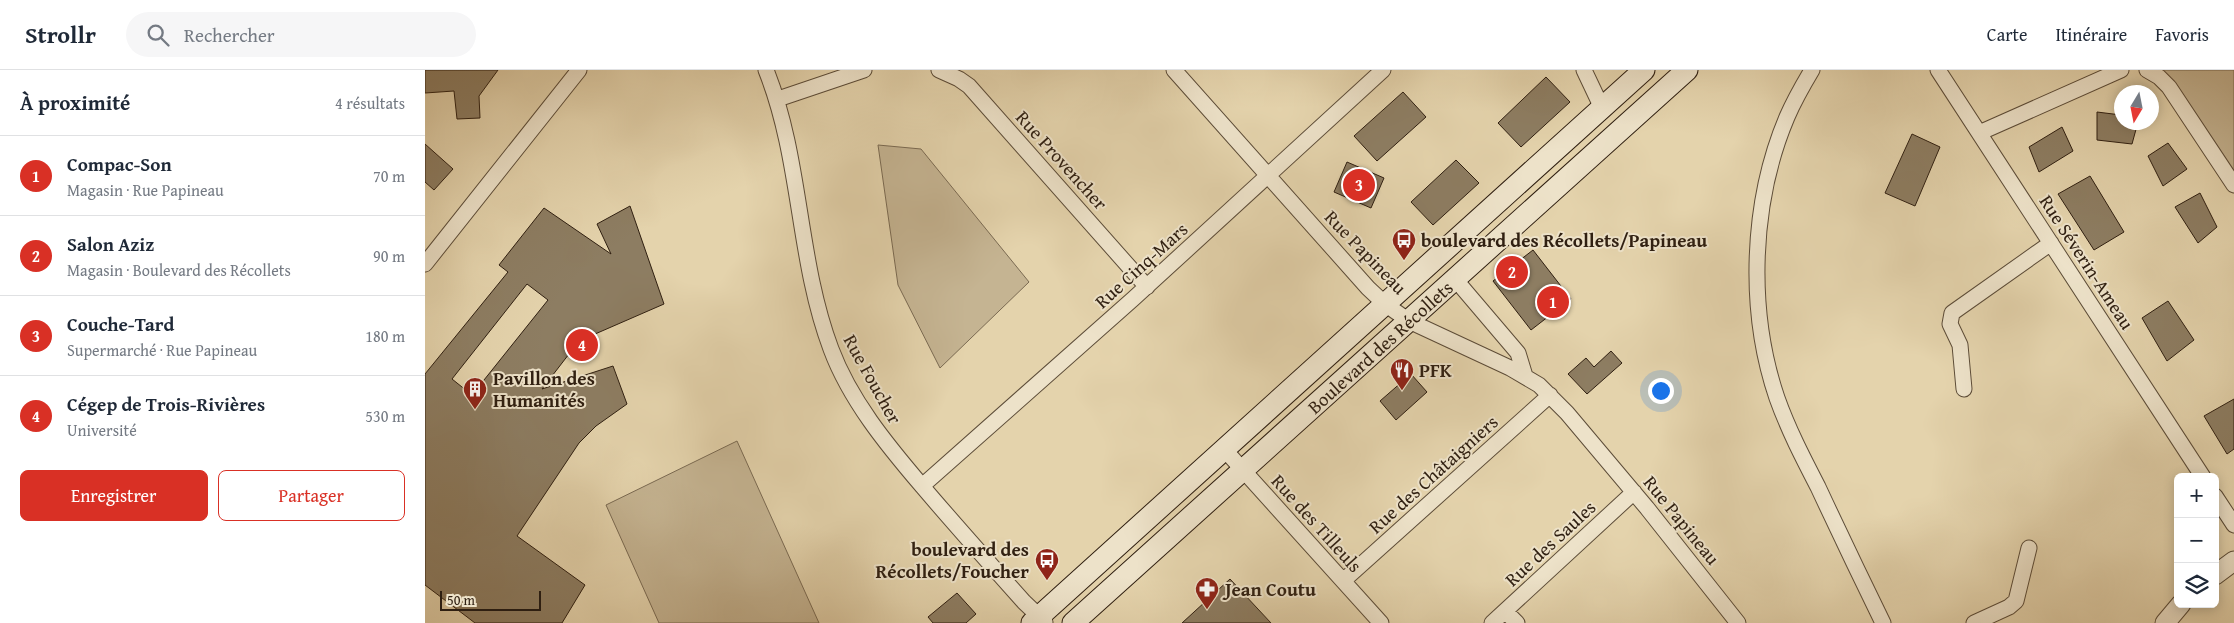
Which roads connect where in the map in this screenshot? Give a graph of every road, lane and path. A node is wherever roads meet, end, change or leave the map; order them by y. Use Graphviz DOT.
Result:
graph roads {
  1 [pos="579,70"];
  2 [pos="766,70"];
  3 [pos="864,70"];
  4 [pos="939,70"];
  5 [pos="1174,70"];
  6 [pos="1383,70"];
  7 [pos="1584,70"];
  8 [pos="1644,70"];
  9 [pos="1687,70"];
  10 [pos="1812,70"];
  11 [pos="1938,70"];
  12 [pos="2121,70"];
  13 [pos="2147,70"];
  14 [pos="778,100"];
  15 [pos="1601,108"];
  16 [pos="1979,133"];
  17 [pos="1268,176"];
  18 [pos="2234,185"];
  19 [pos="2051,243"];
  20 [pos="425,264"];
  21 [pos="1455,279"];
  22 [pos="1147,287"];
  23 [pos="1385,304"];
  24 [pos="1409,321"];
  25 [pos="1525,376"];
  26 [pos="1964,389"];
  27 [pos="1550,395"];
  28 [pos="1225,449"];
  29 [pos="1243,470"];
  30 [pos="2200,473"];
  31 [pos="923,486"];
  32 [pos="1634,492"];
  33 [pos="2219,502"];
  34 [pos="2234,525"];
  35 [pos="2029,548"];
  36 [pos="2234,561"];
  37 [pos="2219,572"];
  38 [pos="1343,582"];
  39 [pos="2178,608"];
  40 [pos="1505,611"];
  41 [pos="1039,621"];
  42 [pos="1073,623"];
  43 [pos="1381,623"];
  44 [pos="1492,623"];
  45 [pos="1517,623"];
  46 [pos="1738,623"];
  47 [pos="1883,623"];
  48 [pos="1974,623"];
  49 [pos="2165,623"];
  1 -- 20 [label="street"];
  2 -- 14 [label="street, Rue Foucher"];
  3 -- 14 [label="street"];
  4 -- 22 [label="street, Rue Provencher"];
  5 -- 17 [label="street, Rue Papineau"];
  6 -- 17 [label="street, Rue Cinq-Mars"];
  7 -- 15 [label="street"];
  8 -- 15 [label="main road, Boulevard des Récollets"];
  9 -- 21 [label="main road, Boulevard des Récollets"];
  10 -- 47 [label="street"];
  11 -- 16 [label="street, Rue Séverin-Ameau"];
  12 -- 16 [label="street"];
  13 -- 18 [label="street"];
  14 -- 31 [label="street, Rue Foucher"];
  15 -- 23 [label="main road, Boulevard des Récollets"];
  16 -- 19 [label="street, Rue Séverin-Ameau"];
  17 -- 22 [label="street, Rue Cinq-Mars"];
  17 -- 23 [label="street, Rue Papineau"];
  19 -- 26 [label="street"];
  19 -- 30 [label="street, Rue Séverin-Ameau"];
  21 -- 24 [label="main road, Boulevard des Récollets"];
  21 -- 25 [label="street"];
  22 -- 31 [label="street, Rue Cinq-Mars"];
  23 -- 24 [label="street, Rue Papineau"];
  23 -- 28 [label="main road, Boulevard des Récollets"];
  24 -- 25 [label="street, Rue Papineau"];
  24 -- 29 [label="main road, Boulevard des Récollets"];
  25 -- 27 [label="street, Rue Papineau"];
  27 -- 32 [label="street, Rue Papineau"];
  27 -- 38 [label="street, Rue des Châtaigniers"];
  28 -- 29 [label="street, Rue des Tilleuls"];
  28 -- 41 [label="main road, Boulevard des Récollets"];
  29 -- 38 [label="street, Rue des Tilleuls"];
  29 -- 42 [label="main road, Boulevard des Récollets"];
  31 -- 41 [label="street, Rue Foucher"];
  32 -- 40 [label="street, Rue des Saules"];
  32 -- 46 [label="street, Rue Papineau"];
  33 -- 34 [label="street"];
  35 -- 48 [label="street"];
  36 -- 37 [label="street"];
  38 -- 43 [label="street, Rue des Tilleuls"];
  39 -- 49 [label="street"];
  40 -- 44 [label="street, Rue des Saules"];
  40 -- 45 [label="street"];
}
